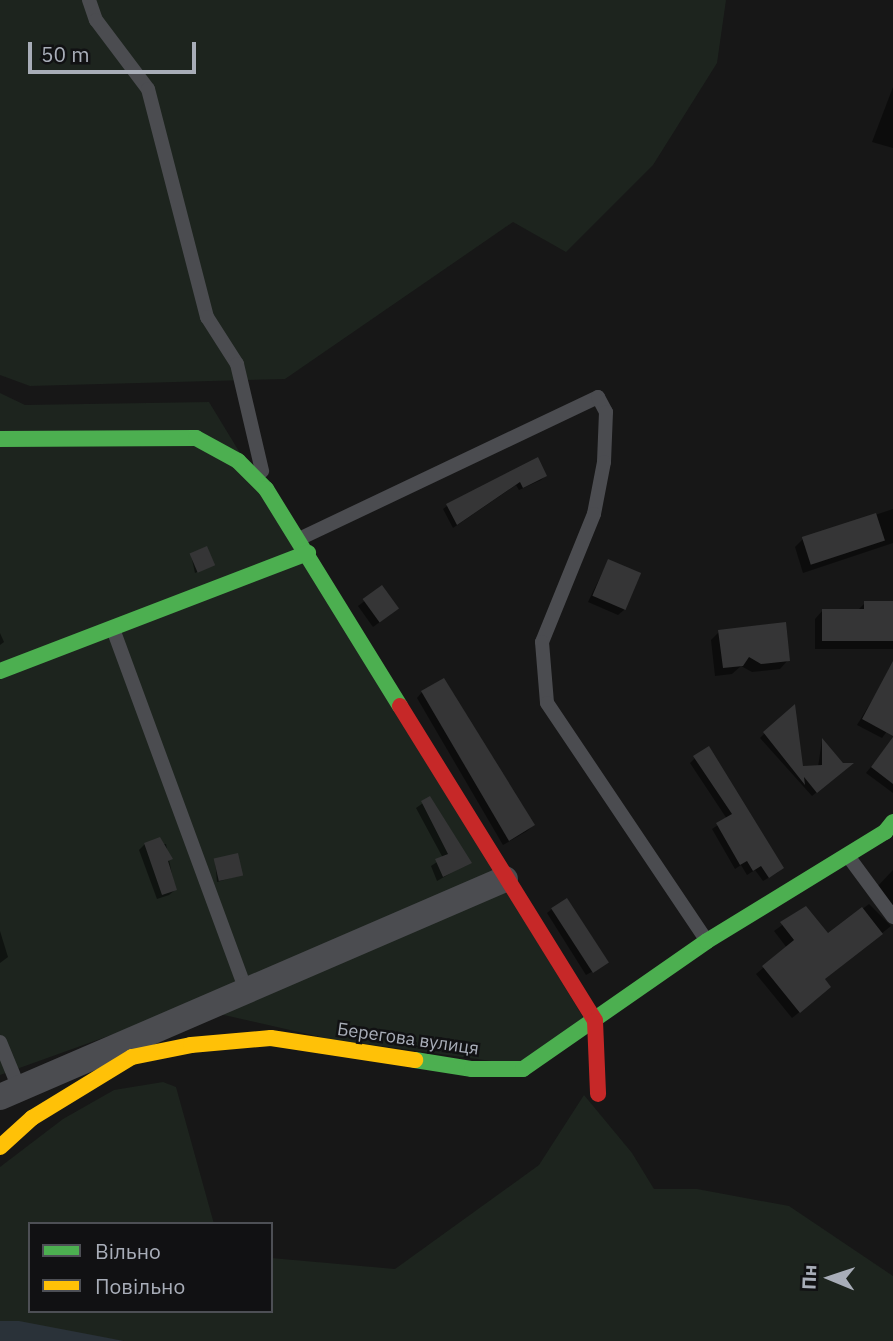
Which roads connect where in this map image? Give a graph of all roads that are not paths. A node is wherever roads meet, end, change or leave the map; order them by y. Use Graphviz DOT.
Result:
graph roads {
  1 [pos="89,0"];
  2 [pos="0,439"];
  3 [pos="266,489"];
  4 [pos="299,539"];
  5 [pos="308,553"];
  6 [pos="113,628"];
  7 [pos="0,671"];
  8 [pos="893,822"];
  9 [pos="847,855"];
  10 [pos="505,879"];
  11 [pos="893,917"];
  12 [pos="707,941"];
  13 [pos="246,991"];
  14 [pos="594,1021"];
  15 [pos="0,1042"];
  16 [pos="9,1092"];
  17 [pos="598,1094"];
  18 [pos="0,1147"];
  1 -- 3 [label="lane"];
  2 -- 3 [label="street"];
  3 -- 4 [label="street"];
  4 -- 5 [label="street"];
  4 -- 12 [label="lane"];
  5 -- 6 [label="street"];
  5 -- 10 [label="street"];
  6 -- 7 [label="street"];
  6 -- 13 [label="lane"];
  8 -- 9 [label="street, Берегова вулиця"];
  9 -- 11 [label="lane"];
  9 -- 12 [label="street, Берегова вулиця"];
  10 -- 13 [label="street"];
  10 -- 14 [label="street"];
  12 -- 14 [label="street, Берегова вулиця"];
  13 -- 16 [label="street"];
  14 -- 17 [label="street"];
  14 -- 18 [label="street, Берегова вулиця"];
  15 -- 16 [label="lane"];
}
